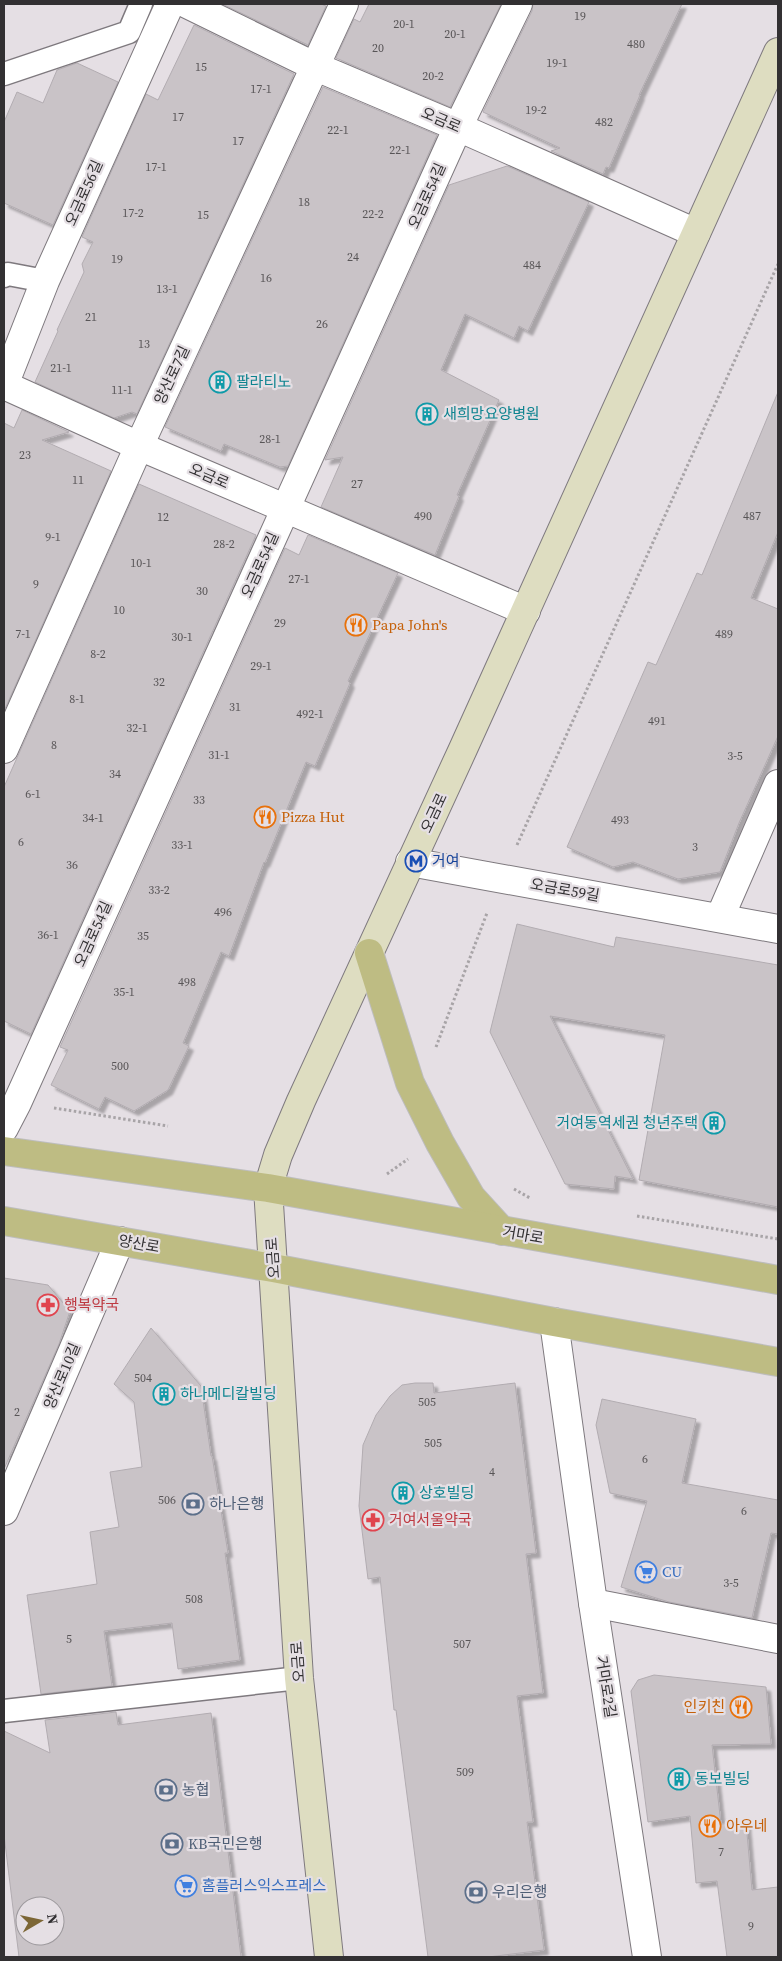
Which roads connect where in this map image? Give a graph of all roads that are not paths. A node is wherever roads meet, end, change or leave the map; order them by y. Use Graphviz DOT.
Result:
graph roads {
  1 [pos="141,4"];
  2 [pos="170,4"];
  3 [pos="187,4"];
  4 [pos="344,4"];
  5 [pos="518,4"];
  6 [pos="778,52"];
  7 [pos="314,66"];
  8 [pos="4,74"];
  9 [pos="458,127"];
  10 [pos="696,233"];
  11 [pos="4,276"];
  12 [pos="45,281"];
  13 [pos="4,385"];
  14 [pos="139,446"];
  15 [pos="285,508"];
  16 [pos="526,611"];
  17 [pos="4,749"];
  18 [pos="778,784"];
  19 [pos="410,862"];
  20 [pos="720,917"];
  21 [pos="778,929"];
  22 [pos="369,953"];
  23 [pos="4,1128"];
  24 [pos="4,1151"];
  25 [pos="268,1188"];
  26 [pos="4,1221"];
  27 [pos="502,1231"];
  28 [pos="120,1241"];
  29 [pos="273,1268"];
  30 [pos="778,1280"];
  31 [pos="554,1322"];
  32 [pos="778,1362"];
  33 [pos="4,1511"];
  34 [pos="593,1603"];
  35 [pos="778,1639"];
  36 [pos="299,1678"];
  37 [pos="4,1711"];
  38 [pos="329,1957"];
  39 [pos="646,1957"];
  1 -- 8 [label="lane"];
  2 -- 12 [label="street, 오금로56길"];
  3 -- 7 [label="street, 오금로"];
  4 -- 7 [label="street, 양산로7길"];
  5 -- 9 [label="street, 오금로54길"];
  6 -- 10 [label="main road, 오금로"];
  7 -- 9 [label="street, 오금로"];
  7 -- 14 [label="street, 양산로7길"];
  9 -- 10 [label="street, 오금로"];
  9 -- 15 [label="street, 오금로54길"];
  10 -- 16 [label="main road, 오금로"];
  11 -- 12 [label="lane"];
  12 -- 13 [label="street, 오금로56길"];
  13 -- 14 [label="street, 오금로"];
  14 -- 15 [label="street, 오금로"];
  14 -- 17 [label="street, 양산로7길"];
  15 -- 16 [label="street, 오금로"];
  15 -- 23 [label="street, 오금로54길"];
  16 -- 19 [label="main road, 오금로"];
  18 -- 20 [label="street"];
  19 -- 20 [label="street, 오금로59길"];
  19 -- 22 [label="main road, 오금로"];
  20 -- 21 [label="street, 오금로59길"];
  22 -- 25 [label="main road, 오금로"];
  22 -- 27 [label="main road"];
  24 -- 25 [label="main road"];
  25 -- 27 [label="main road, 거마로"];
  25 -- 29 [label="main road, 오금로"];
  26 -- 28 [label="main road, 양산로"];
  27 -- 30 [label="main road, 거마로"];
  28 -- 29 [label="main road, 양산로"];
  28 -- 33 [label="street, 양산로10길"];
  29 -- 31 [label="main road"];
  29 -- 36 [label="main road, 오금로"];
  31 -- 32 [label="main road"];
  31 -- 34 [label="street, 거마로2길"];
  34 -- 35 [label="street"];
  34 -- 39 [label="street, 거마로2길"];
  36 -- 37 [label="lane"];
  36 -- 38 [label="main road, 오금로"];
}
